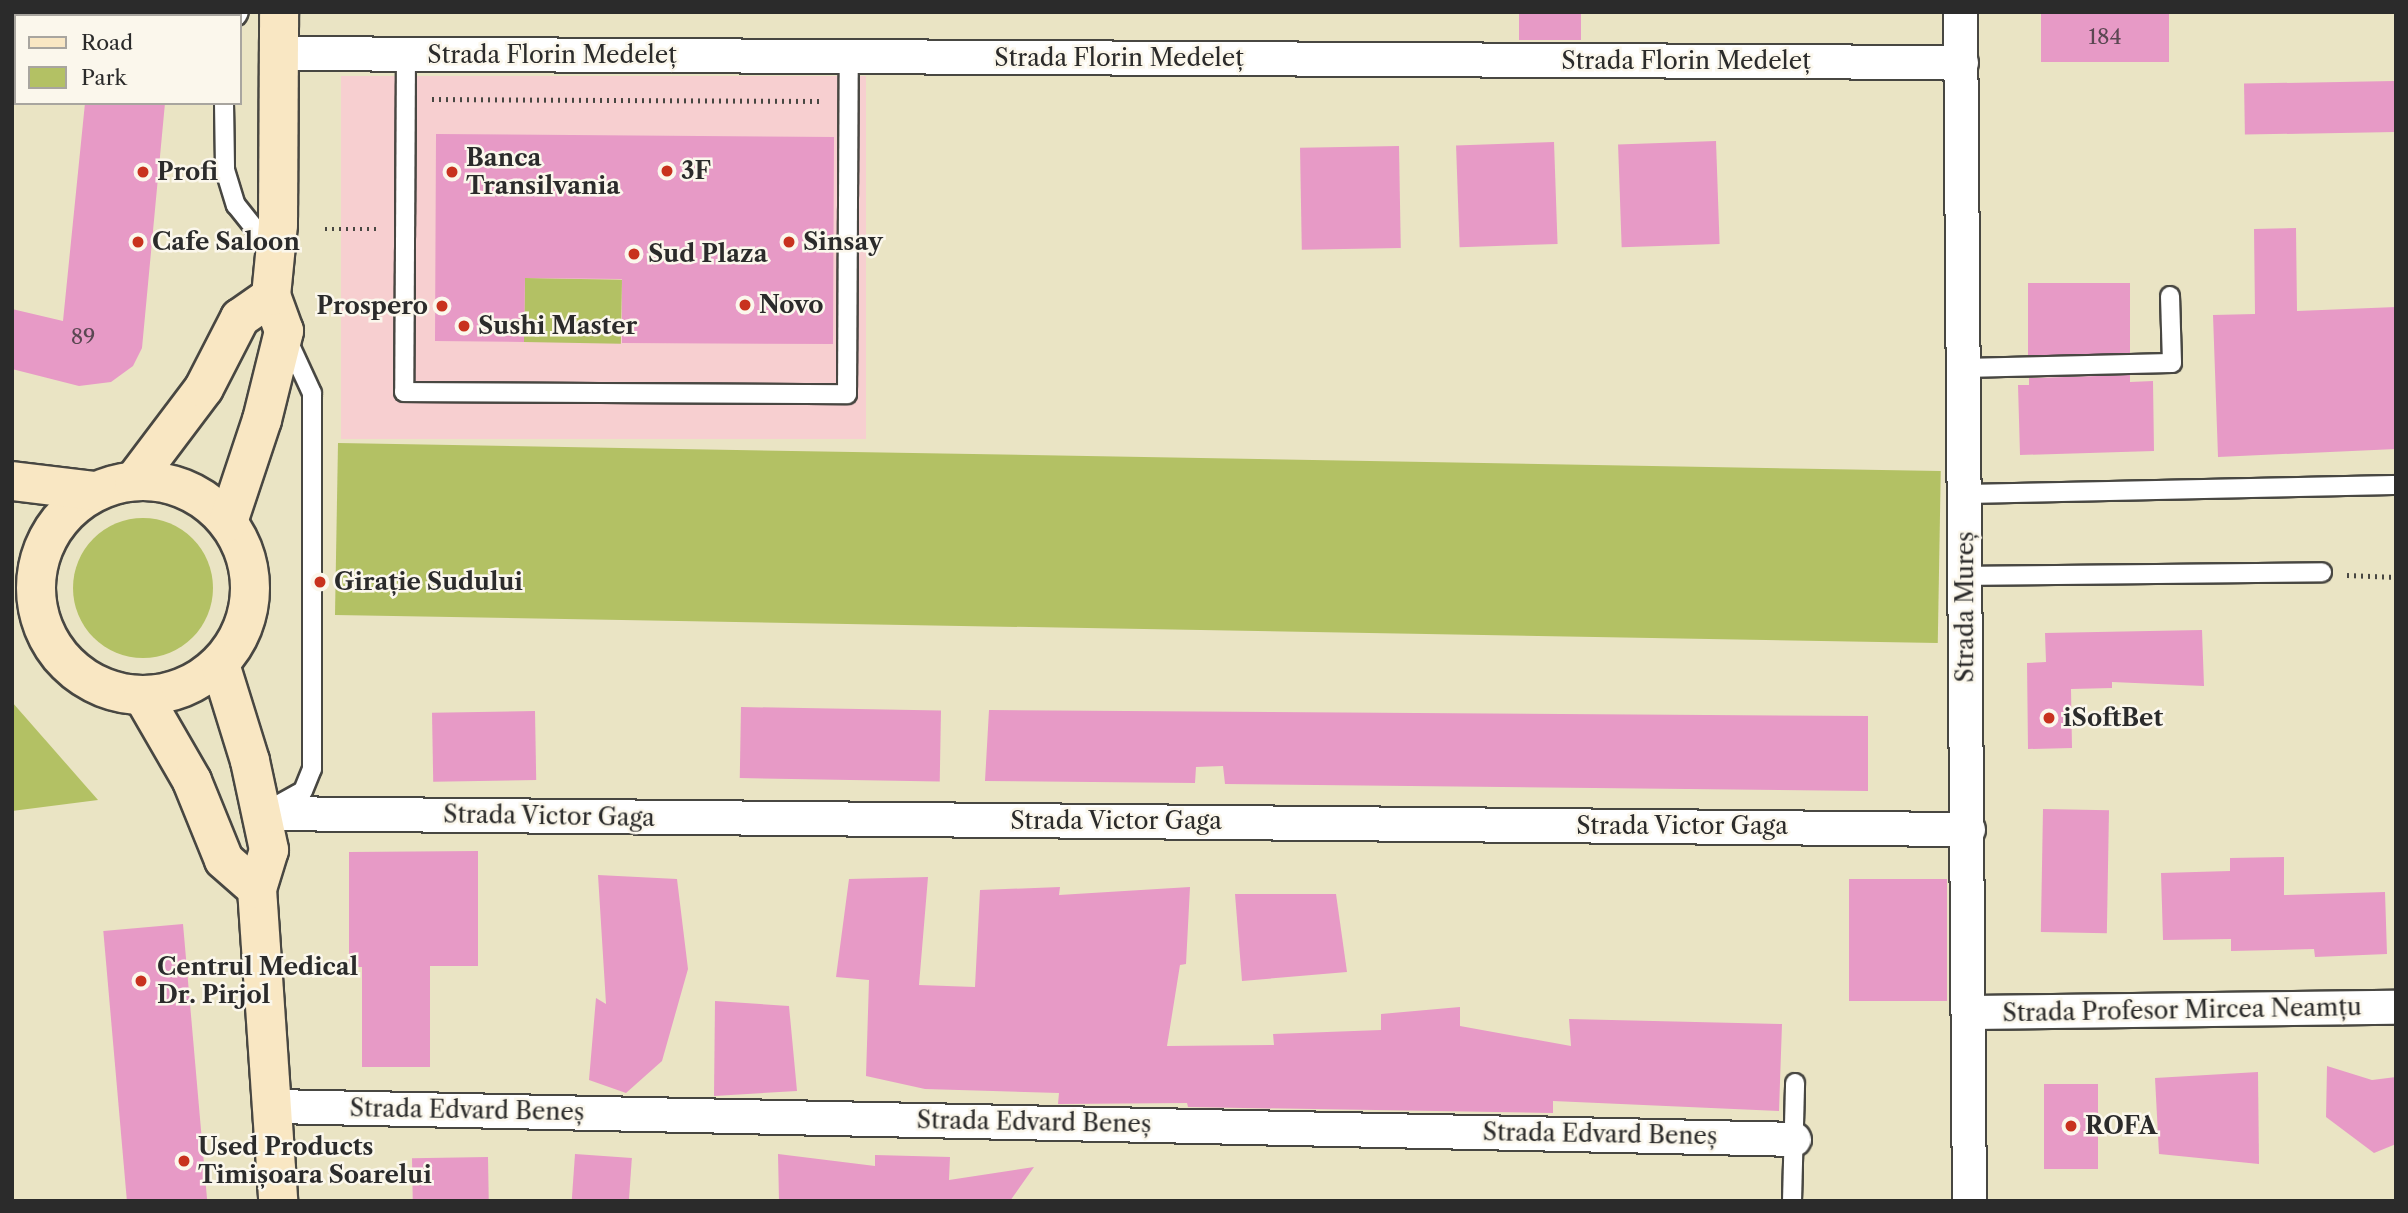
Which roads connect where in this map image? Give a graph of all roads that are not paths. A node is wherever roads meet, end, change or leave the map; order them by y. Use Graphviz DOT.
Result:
graph roads {
  1 [pos="279,12"];
  2 [pos="1960,12"];
  3 [pos="278,53"];
  4 [pos="406,54"];
  5 [pos="849,57"];
  6 [pos="1961,62"];
  7 [pos="225,105"];
  8 [pos="275,254"];
  9 [pos="271,296"];
  10 [pos="2170,296"];
  11 [pos="284,331"];
  12 [pos="1963,368"];
  13 [pos="12,481"];
  14 [pos="134,481"];
  15 [pos="2396,485"];
  16 [pos="95,491"];
  17 [pos="1964,494"];
  18 [pos="228,523"];
  19 [pos="2322,572"];
  20 [pos="24,576"];
  21 [pos="1965,576"];
  22 [pos="220,664"];
  23 [pos="143,696"];
  24 [pos="263,813"];
  25 [pos="1968,829"];
  26 [pos="257,889"];
  27 [pos="2396,1007"];
  28 [pos="1968,1012"];
  29 [pos="1795,1083"];
  30 [pos="274,1105"];
  31 [pos="1794,1139"];
  32 [pos="278,1201"];
  33 [pos="1792,1201"];
  34 [pos="1969,1201"];
  1 -- 3 [label="main road"];
  2 -- 6 [label="street, Strada Mureș"];
  3 -- 4 [label="street, Strada Florin Medeleț"];
  3 -- 8 [label="main road"];
  4 -- 5 [label="street, Strada Florin Medeleț"];
  4 -- 5 [label="lane"];
  5 -- 6 [label="street, Strada Florin Medeleț"];
  6 -- 12 [label="street, Strada Mureș"];
  7 -- 8 [label="lane"];
  8 -- 9 [label="main road"];
  9 -- 11 [label="main road"];
  9 -- 14 [label="main road"];
  10 -- 12 [label="lane"];
  11 -- 18 [label="main road"];
  11 -- 24 [label="lane"];
  12 -- 17 [label="street, Strada Mureș"];
  13 -- 16 [label="main road"];
  14 -- 16 [label="main road"];
  14 -- 18 [label="main road"];
  15 -- 17 [label="lane"];
  16 -- 20 [label="main road"];
  17 -- 21 [label="street, Strada Mureș"];
  18 -- 22 [label="main road"];
  19 -- 21 [label="lane"];
  20 -- 23 [label="main road"];
  21 -- 25 [label="street, Strada Mureș"];
  22 -- 23 [label="main road"];
  22 -- 24 [label="main road"];
  23 -- 26 [label="main road"];
  24 -- 25 [label="street, Strada Victor Gaga"];
  24 -- 26 [label="main road"];
  25 -- 28 [label="street, Strada Mureș"];
  26 -- 30 [label="main road"];
  27 -- 28 [label="street, Strada Profesor Mircea Neamțu"];
  28 -- 34 [label="street, Strada Mureș"];
  29 -- 31 [label="lane"];
  30 -- 31 [label="street, Strada Edvard Beneș"];
  30 -- 32 [label="main road"];
  31 -- 33 [label="lane"];
}
